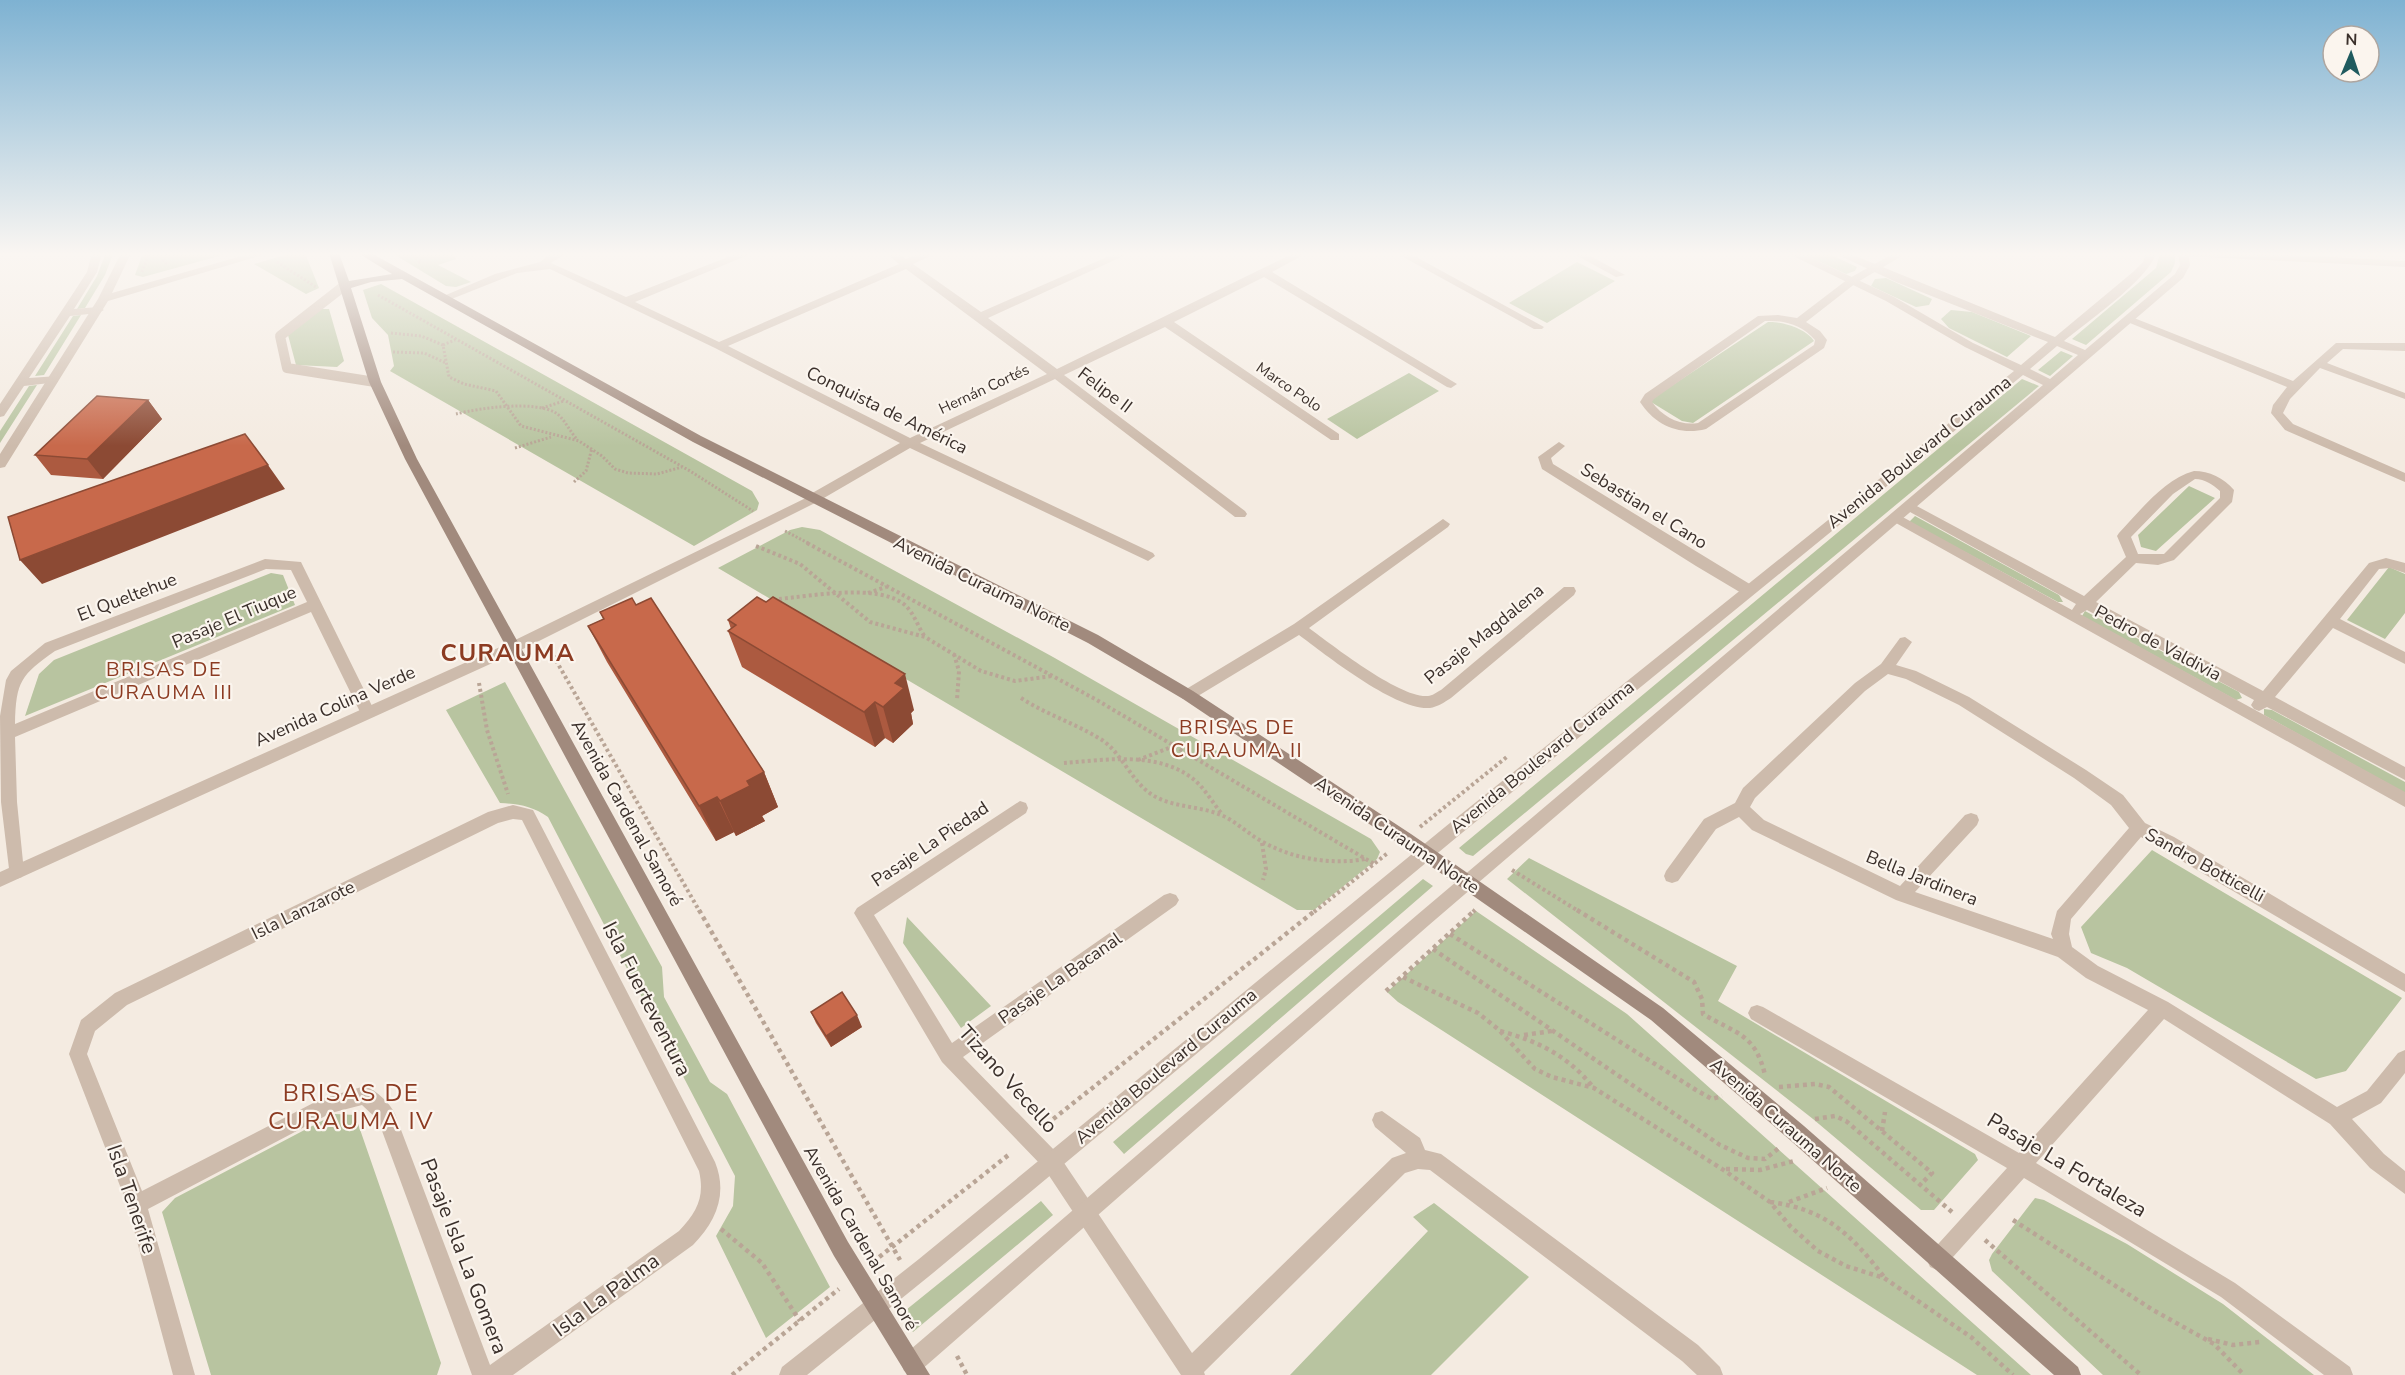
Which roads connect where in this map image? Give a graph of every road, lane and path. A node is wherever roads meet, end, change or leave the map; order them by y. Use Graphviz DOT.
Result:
graph roads {
  1 [pos="64,317"];
  2 [pos="93,317"];
  3 [pos="304,317"];
  4 [pos="354,317"];
  5 [pos="416,317"];
  6 [pos="478,317"];
  7 [pos="660,317"];
  8 [pos="784,317"];
  9 [pos="980,317"];
  10 [pos="1175,317"];
  11 [pos="1339,317"];
  12 [pos="1520,317"];
  13 [pos="1805,317"];
  14 [pos="1939,317"];
  15 [pos="2001,317"];
  16 [pos="2085,317"];
  17 [pos="2131,317"];
  18 [pos="2134,317"];
  19 [pos="1166,322"];
  20 [pos="1799,322"];
  21 [pos="1538,327"];
  22 [pos="391,333"];
  23 [pos="455,339"];
  24 [pos="2055,341"];
  25 [pos="443,345"];
  26 [pos="719,346"];
  27 [pos="2405,347"];
  28 [pos="393,352"];
  29 [pos="2085,354"];
  30 [pos="446,363"];
  31 [pos="2319,364"];
  32 [pos="2020,370"];
  33 [pos="1054,374"];
  34 [pos="54,379"];
  35 [pos="375,382"];
  36 [pos="20,383"];
  37 [pos="1451,384"];
  38 [pos="2051,384"];
  39 [pos="2295,386"];
  40 [pos="2403,396"];
  41 [pos="564,401"];
  42 [pos="508,408"];
  43 [pos="539,409"];
  44 [pos="0,413"];
  45 [pos="456,414"];
  46 [pos="558,436"];
  47 [pos="1335,437"];
  48 [pos="579,441"];
  49 [pos="910,443"];
  50 [pos="1559,446"];
  51 [pos="515,448"];
  52 [pos="592,448"];
  53 [pos="1,460"];
  54 [pos="681,466"];
  55 [pos="2405,478"];
  56 [pos="574,482"];
  57 [pos="812,499"];
  58 [pos="1901,513"];
  59 [pos="1240,514"];
  60 [pos="769,521"];
  61 [pos="1443,524"];
  62 [pos="756,545"];
  63 [pos="1148,556"];
  64 [pos="2133,558"];
  65 [pos="2405,568"];
  66 [pos="887,586"];
  67 [pos="1748,590"];
  68 [pos="1569,591"];
  69 [pos="864,594"];
  70 [pos="842,595"];
  71 [pos="779,599"];
  72 [pos="2084,603"];
  73 [pos="316,604"];
  74 [pos="2070,618"];
  75 [pos="2331,621"];
  76 [pos="1299,628"];
  77 [pos="540,634"];
  78 [pos="925,637"];
  79 [pos="1905,642"];
  80 [pos="514,647"];
  81 [pos="954,654"];
  82 [pos="2405,659"];
  83 [pos="476,664"];
  84 [pos="1887,668"];
  85 [pos="1053,676"];
  86 [pos="1188,695"];
  87 [pos="1021,698"];
  88 [pos="2264,699"];
  89 [pos="957,700"];
  90 [pos="367,712"];
  91 [pos="2251,714"];
  92 [pos="2,736"];
  93 [pos="1174,746"];
  94 [pos="1514,751"];
  95 [pos="1123,761"];
  96 [pos="1137,761"];
  97 [pos="1064,763"];
  98 [pos="2405,774"];
  99 [pos="2405,800"];
  100 [pos="1020,808"];
  101 [pos="1742,808"];
  102 [pos="520,814"];
  103 [pos="1222,814"];
  104 [pos="1971,820"];
  105 [pos="2139,828"];
  106 [pos="1405,839"];
  107 [pos="1262,842"];
  108 [pos="1425,853"];
  109 [pos="1365,859"];
  110 [pos="1374,864"];
  111 [pos="1512,870"];
  112 [pos="16,872"];
  113 [pos="1672,876"];
  114 [pos="1393,879"];
  115 [pos="0,880"];
  116 [pos="1263,880"];
  117 [pos="1468,882"];
  118 [pos="1902,895"];
  119 [pos="1489,898"];
  120 [pos="1170,900"];
  121 [pos="1437,909"];
  122 [pos="862,914"];
  123 [pos="1460,925"];
  124 [pos="1450,934"];
  125 [pos="2064,951"];
  126 [pos="1403,977"];
  127 [pos="2405,984"];
  128 [pos="1386,991"];
  129 [pos="2162,1008"];
  130 [pos="1757,1013"];
  131 [pos="87,1026"];
  132 [pos="1499,1030"];
  133 [pos="1552,1031"];
  134 [pos="1520,1036"];
  135 [pos="949,1056"];
  136 [pos="2405,1059"];
  137 [pos="1767,1081"];
  138 [pos="1594,1088"];
  139 [pos="1745,1089"];
  140 [pos="2337,1117"];
  141 [pos="1382,1120"];
  142 [pos="1029,1138"];
  143 [pos="1818,1151"];
  144 [pos="1418,1159"];
  145 [pos="1051,1161"];
  146 [pos="2021,1165"];
  147 [pos="1722,1169"];
  148 [pos="1850,1180"];
  149 [pos="2405,1184"];
  150 [pos="1920,1185"];
  151 [pos="1770,1202"];
  152 [pos="1785,1203"];
  153 [pos="137,1204"];
  154 [pos="708,1212"];
  155 [pos="1086,1213"];
  156 [pos="2013,1220"];
  157 [pos="892,1247"];
  158 [pos="1937,1260"];
  159 [pos="856,1275"];
  160 [pos="1884,1278"];
  161 [pos="910,1279"];
  162 [pos="876,1307"];
  163 [pos="800,1321"];
  164 [pos="2284,1332"];
  165 [pos="2204,1338"];
  166 [pos="916,1369"];
  167 [pos="1192,1373"];
  168 [pos="184,1375"];
  169 [pos="483,1375"];
  170 [pos="495,1375"];
  171 [pos="732,1375"];
  172 [pos="790,1375"];
  173 [pos="1712,1375"];
  174 [pos="2013,1375"];
  175 [pos="2070,1375"];
  176 [pos="2244,1375"];
  177 [pos="2342,1375"];
  1 -- 36 [label="street"];
  2 -- 34 [label="street"];
  3 -- 35 [label="lane"];
  4 -- 35 [label="main road, Avenida Cardenal Samoré"];
  5 -- 23 [label="path"];
  6 -- 57 [label="main road, Avenida Curauma Norte"];
  7 -- 26 [label="street, Conquista de América"];
  8 -- 26 [label="street"];
  9 -- 33 [label="street, Felipe II"];
  10 -- 19 [label="street, Hernán Cortés"];
  11 -- 37 [label="street"];
  12 -- 21 [label="street"];
  13 -- 20 [label="street"];
  14 -- 32 [label="street"];
  15 -- 24 [label="street"];
  16 -- 24 [label="street, Avenida Boulevard Curauma"];
  17 -- 29 [label="street, Avenida Boulevard Curauma"];
  18 -- 39 [label="street"];
  19 -- 33 [label="street, Hernán Cortés"];
  19 -- 47 [label="street, Marco Polo"];
  20 -- 20 [label="street"];
  22 -- 25 [label="path"];
  23 -- 25 [label="path"];
  23 -- 41 [label="path"];
  24 -- 29 [label="street"];
  24 -- 32 [label="street, Avenida Boulevard Curauma"];
  25 -- 30 [label="path"];
  26 -- 49 [label="street, Conquista de América"];
  27 -- 31 [label="street"];
  28 -- 30 [label="path"];
  29 -- 38 [label="street, Avenida Boulevard Curauma"];
  30 -- 42 [label="path"];
  31 -- 39 [label="street"];
  31 -- 40 [label="street"];
  32 -- 38 [label="street"];
  32 -- 67 [label="street, Avenida Boulevard Curauma"];
  33 -- 49 [label="street, Hernán Cortés"];
  33 -- 59 [label="street, Felipe II"];
  34 -- 36 [label="street"];
  34 -- 53 [label="street"];
  35 -- 80 [label="main road, Avenida Cardenal Samoré"];
  36 -- 44 [label="street"];
  38 -- 58 [label="street, Avenida Boulevard Curauma"];
  39 -- 55 [label="street"];
  41 -- 43 [label="path"];
  41 -- 54 [label="path"];
  42 -- 43 [label="path"];
  42 -- 45 [label="path"];
  42 -- 46 [label="path"];
  43 -- 48 [label="path"];
  46 -- 48 [label="path"];
  46 -- 51 [label="path"];
  48 -- 52 [label="path"];
  49 -- 57 [label="street, Hernán Cortés"];
  49 -- 63 [label="street, Conquista de América"];
  50 -- 67 [label="street, Sebastian el Cano"];
  52 -- 54 [label="path"];
  52 -- 56 [label="path"];
  54 -- 60 [label="path"];
  57 -- 60 [label="street, Avenida Colina Verde"];
  57 -- 86 [label="main road, Avenida Curauma Norte"];
  58 -- 72 [label="street, Pedro de Valdivia"];
  58 -- 74 [label="street, Pedro de Valdivia"];
  58 -- 117 [label="street, Avenida Boulevard Curauma"];
  60 -- 66 [label="path"];
  60 -- 77 [label="street, Avenida Colina Verde"];
  61 -- 76 [label="street"];
  62 -- 70 [label="path"];
  64 -- 64 [label="street"];
  64 -- 72 [label="street"];
  65 -- 75 [label="street"];
  66 -- 69 [label="path"];
  66 -- 85 [label="path"];
  67 -- 108 [label="street, Avenida Boulevard Curauma"];
  68 -- 76 [label="street, Pasaje Magdalena"];
  69 -- 70 [label="path"];
  69 -- 78 [label="path"];
  70 -- 71 [label="path"];
  70 -- 78 [label="path"];
  72 -- 74 [label="street"];
  72 -- 88 [label="street, Pedro de Valdivia"];
  73 -- 90 [label="street, El Queltehue"];
  73 -- 92 [label="street, Pasaje El Tiuque"];
  73 -- 92 [label="street, El Queltehue"];
  74 -- 91 [label="street, Pedro de Valdivia"];
  75 -- 82 [label="street"];
  75 -- 88 [label="street"];
  76 -- 86 [label="street"];
  77 -- 80 [label="street, Avenida Colina Verde"];
  77 -- 157 [label="path"];
  78 -- 81 [label="path"];
  79 -- 84 [label="street"];
  80 -- 83 [label="street, Avenida Colina Verde"];
  80 -- 159 [label="main road, Avenida Cardenal Samoré"];
  81 -- 85 [label="path"];
  81 -- 89 [label="path"];
  83 -- 90 [label="street, Avenida Colina Verde"];
  83 -- 102 [label="path"];
  84 -- 101 [label="street"];
  84 -- 105 [label="street"];
  85 -- 93 [label="path"];
  86 -- 106 [label="main road, Avenida Curauma Norte"];
  87 -- 95 [label="path"];
  88 -- 91 [label="street"];
  88 -- 98 [label="street, Pedro de Valdivia"];
  90 -- 112 [label="street, Avenida Colina Verde"];
  91 -- 99 [label="street, Pedro de Valdivia"];
  92 -- 112 [label="street, El Queltehue"];
  93 -- 96 [label="path"];
  93 -- 109 [label="path"];
  94 -- 106 [label="path"];
  95 -- 96 [label="path"];
  95 -- 97 [label="path"];
  95 -- 103 [label="path"];
  96 -- 103 [label="path"];
  100 -- 122 [label="street, Pasaje La Piedad"];
  101 -- 113 [label="street"];
  101 -- 118 [label="street, Bella Jardinera"];
  102 -- 131 [label="street, Isla Lanzarote"];
  102 -- 154 [label="street, Isla Fuerteventura"];
  103 -- 107 [label="path"];
  104 -- 118 [label="street"];
  105 -- 125 [label="street, Sandro Botticelli"];
  105 -- 127 [label="street, Sandro Botticelli"];
  106 -- 108 [label="main road, Avenida Curauma Norte"];
  106 -- 110 [label="path"];
  107 -- 109 [label="path"];
  107 -- 116 [label="path"];
  108 -- 114 [label="street, Avenida Boulevard Curauma"];
  108 -- 117 [label="main road, Avenida Curauma Norte"];
  109 -- 110 [label="path"];
  110 -- 114 [label="path"];
  110 -- 142 [label="path"];
  111 -- 137 [label="path"];
  112 -- 115 [label="street, Avenida Colina Verde"];
  114 -- 145 [label="street, Avenida Boulevard Curauma"];
  117 -- 119 [label="main road, Avenida Curauma Norte"];
  117 -- 121 [label="street, Avenida Boulevard Curauma"];
  118 -- 125 [label="street, Bella Jardinera"];
  119 -- 123 [label="path"];
  119 -- 139 [label="main road, Avenida Curauma Norte"];
  120 -- 135 [label="street, Pasaje La Bacanal"];
  121 -- 123 [label="path"];
  121 -- 155 [label="street, Avenida Boulevard Curauma"];
  122 -- 135 [label="street, Tizano Vecello"];
  123 -- 124 [label="path"];
  124 -- 126 [label="path"];
  124 -- 139 [label="path"];
  125 -- 129 [label="street"];
  126 -- 128 [label="path"];
  126 -- 132 [label="path"];
  129 -- 140 [label="street"];
  129 -- 146 [label="street"];
  130 -- 146 [label="street, Pasaje La Fortaleza"];
  131 -- 153 [label="street, Isla Tenerife"];
  132 -- 134 [label="path"];
  132 -- 138 [label="path"];
  133 -- 134 [label="path"];
  134 -- 138 [label="path"];
  135 -- 142 [label="street, Tizano Vecello"];
  136 -- 140 [label="street"];
  137 -- 139 [label="path"];
  137 -- 150 [label="path"];
  138 -- 147 [label="path"];
  139 -- 143 [label="main road, Avenida Curauma Norte"];
  140 -- 149 [label="street"];
  141 -- 144 [label="street"];
  142 -- 145 [label="street, Tizano Vecello"];
  142 -- 157 [label="path"];
  143 -- 147 [label="path"];
  143 -- 148 [label="main road, Avenida Curauma Norte"];
  144 -- 167 [label="street"];
  144 -- 173 [label="street"];
  145 -- 155 [label="street, Tizano Vecello"];
  145 -- 161 [label="street, Avenida Boulevard Curauma"];
  146 -- 158 [label="street"];
  146 -- 164 [label="street, Pasaje La Fortaleza"];
  147 -- 151 [label="path"];
  148 -- 152 [label="path"];
  148 -- 158 [label="main road, Avenida Curauma Norte"];
  151 -- 152 [label="path"];
  151 -- 160 [label="path"];
  152 -- 160 [label="path"];
  153 -- 168 [label="street, Isla Tenerife"];
  153 -- 169 [label="street, Pasaje Isla La Gomera"];
  154 -- 163 [label="path"];
  154 -- 170 [label="street, Isla La Palma"];
  155 -- 166 [label="street, Avenida Boulevard Curauma"];
  155 -- 167 [label="street, Tizano Vecello"];
  156 -- 165 [label="path"];
  157 -- 159 [label="path"];
  157 -- 161 [label="path"];
  158 -- 175 [label="main road, Avenida Curauma Norte"];
  159 -- 162 [label="main road, Avenida Cardenal Samoré"];
  159 -- 163 [label="path"];
  160 -- 174 [label="path"];
  161 -- 162 [label="street, Avenida Boulevard Curauma"];
  162 -- 166 [label="main road, Avenida Cardenal Samoré"];
  162 -- 172 [label="street, Avenida Boulevard Curauma"];
  163 -- 171 [label="path"];
  164 -- 165 [label="path"];
  164 -- 177 [label="street, Pasaje La Fortaleza"];
  165 -- 176 [label="path"];
}
